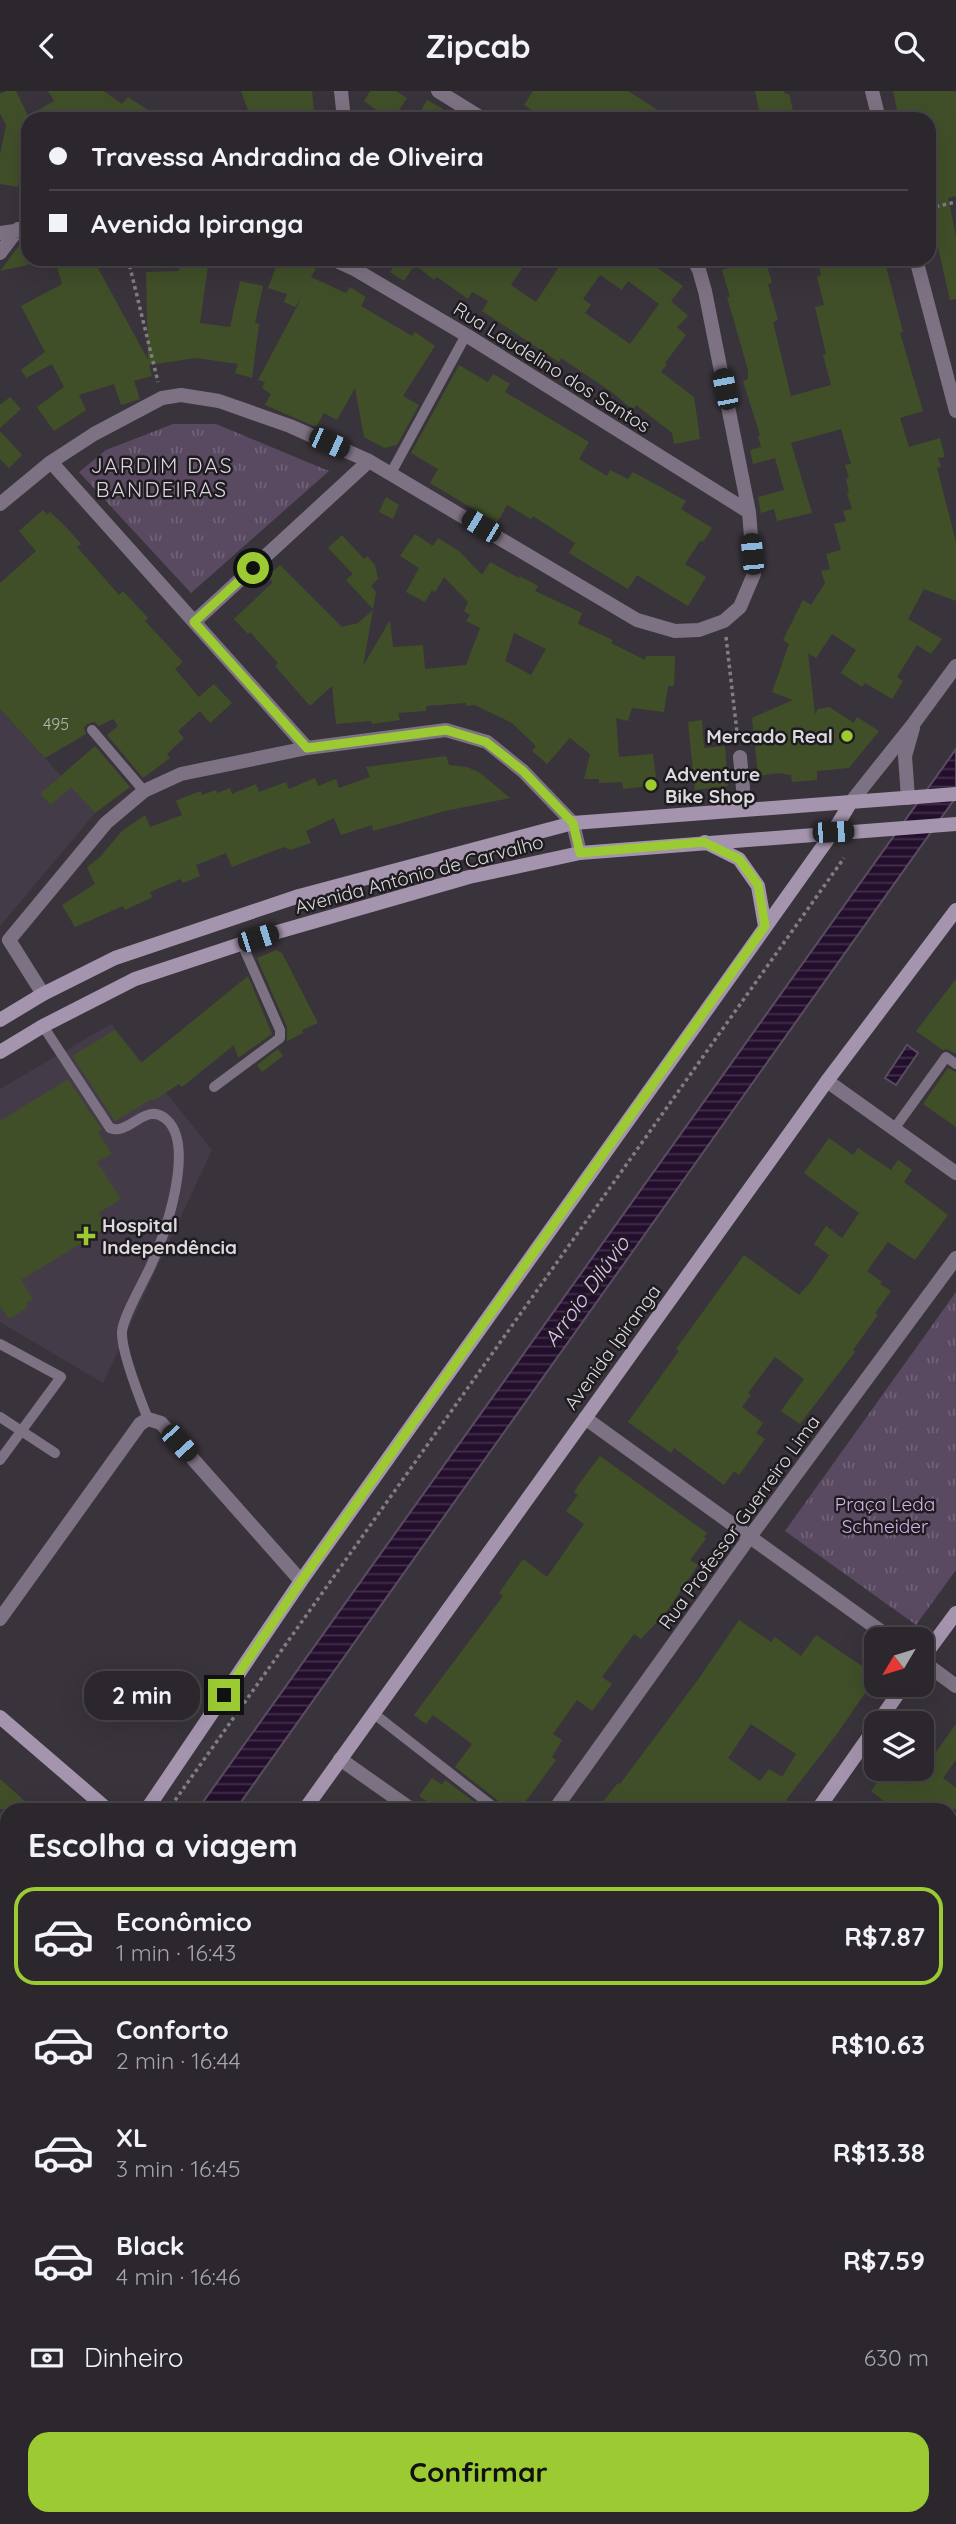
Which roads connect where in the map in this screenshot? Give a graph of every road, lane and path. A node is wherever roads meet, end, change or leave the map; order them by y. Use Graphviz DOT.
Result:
graph roads {
  1 [pos="341,91"];
  2 [pos="438,91"];
  3 [pos="872,91"];
  4 [pos="343,112"];
  5 [pos="472,112"];
  6 [pos="878,112"];
  7 [pos="956,202"];
  8 [pos="936,206"];
  9 [pos="21,229"];
  10 [pos="21,231"];
  11 [pos="0,233"];
  12 [pos="0,253"];
  13 [pos="130,266"];
  14 [pos="358,266"];
  15 [pos="696,266"];
  16 [pos="918,266"];
  17 [pos="466,335"];
  18 [pos="162,398"];
  19 [pos="956,411"];
  20 [pos="369,461"];
  21 [pos="51,462"];
  22 [pos="391,473"];
  23 [pos="0,504"];
  24 [pos="749,512"];
  25 [pos="724,621"];
  26 [pos="194,622"];
  27 [pos="956,666"];
  28 [pos="914,723"];
  29 [pos="92,730"];
  30 [pos="307,748"];
  31 [pos="740,757"];
  32 [pos="144,791"];
  33 [pos="956,794"];
  34 [pos="912,797"];
  35 [pos="850,803"];
  36 [pos="745,809"];
  37 [pos="573,823"];
  38 [pos="955,824"];
  39 [pos="833,832"];
  40 [pos="704,842"];
  41 [pos="580,853"];
  42 [pos="844,858"];
  43 [pos="956,910"];
  44 [pos="765,926"];
  45 [pos="4,941"];
  46 [pos="242,944"];
  47 [pos="43,994"];
  48 [pos="0,1020"];
  49 [pos="43,1026"];
  50 [pos="0,1052"];
  51 [pos="956,1065"];
  52 [pos="827,1081"];
  53 [pos="214,1087"];
  54 [pos="894,1129"];
  55 [pos="956,1173"];
  56 [pos="956,1258"];
  57 [pos="0,1344"];
  58 [pos="0,1417"];
  59 [pos="148,1419"];
  60 [pos="585,1419"];
  61 [pos="21,1431"];
  62 [pos="55,1453"];
  63 [pos="0,1460"];
  64 [pos="750,1538"];
  65 [pos="301,1581"];
  66 [pos="956,1613"];
  67 [pos="0,1619"];
  68 [pos="874,1627"];
  69 [pos="934,1643"];
  70 [pos="934,1669"];
  71 [pos="956,1686"];
  72 [pos="373,1713"];
  73 [pos="0,1717"];
  74 [pos="864,1743"];
  75 [pos="340,1759"];
  76 [pos="100,1803"];
  77 [pos="151,1803"];
  78 [pos="172,1803"];
  79 [pos="308,1803"];
  80 [pos="402,1803"];
  81 [pos="488,1803"];
  82 [pos="559,1803"];
  83 [pos="822,1803"];
  1 -- 4 [label="street"];
  2 -- 5 [label="street"];
  3 -- 6 [label="street"];
  7 -- 8 [label="path"];
  9 -- 11 [label="street"];
  10 -- 12 [label="street"];
  13 -- 18 [label="path"];
  14 -- 17 [label="street, Rua Laudelino dos Santos"];
  15 -- 24 [label="street"];
  16 -- 19 [label="street"];
  17 -- 22 [label="lane"];
  17 -- 24 [label="street, Rua Laudelino dos Santos"];
  18 -- 20 [label="street"];
  18 -- 21 [label="street"];
  20 -- 22 [label="street"];
  20 -- 26 [label="street"];
  21 -- 23 [label="street"];
  21 -- 26 [label="street"];
  22 -- 25 [label="street"];
  24 -- 25 [label="street"];
  25 -- 31 [label="path"];
  26 -- 30 [label="street"];
  27 -- 28 [label="street"];
  28 -- 34 [label="street"];
  28 -- 35 [label="street"];
  29 -- 32 [label="lane"];
  30 -- 32 [label="street"];
  30 -- 37 [label="street"];
  31 -- 36 [label="street"];
  32 -- 45 [label="street"];
  33 -- 34 [label="main road, Avenida Antônio de Carvalho"];
  34 -- 35 [label="main road, Avenida Antônio de Carvalho"];
  35 -- 36 [label="main road, Avenida Antônio de Carvalho"];
  35 -- 39 [label="main road"];
  36 -- 37 [label="main road, Avenida Antônio de Carvalho"];
  37 -- 41 [label="street"];
  37 -- 47 [label="main road, Avenida Antônio de Carvalho"];
  38 -- 39 [label="main road, Avenida Antônio de Carvalho"];
  39 -- 40 [label="main road, Avenida Antônio de Carvalho"];
  39 -- 44 [label="main road"];
  40 -- 41 [label="main road, Avenida Antônio de Carvalho"];
  40 -- 44 [label="main road"];
  41 -- 46 [label="main road, Avenida Antônio de Carvalho"];
  42 -- 78 [label="path"];
  43 -- 52 [label="main road, Avenida Ipiranga"];
  44 -- 65 [label="main road"];
  45 -- 47 [label="street"];
  46 -- 49 [label="main road, Avenida Antônio de Carvalho"];
  46 -- 53 [label="lane"];
  47 -- 48 [label="main road, Avenida Antônio de Carvalho"];
  49 -- 50 [label="main road, Avenida Antônio de Carvalho"];
  49 -- 59 [label="lane"];
  51 -- 54 [label="lane"];
  52 -- 54 [label="street"];
  52 -- 60 [label="main road, Avenida Ipiranga"];
  54 -- 55 [label="street"];
  56 -- 64 [label="street, Rua Professor Guerreiro Lima"];
  57 -- 61 [label="lane"];
  58 -- 61 [label="lane"];
  59 -- 65 [label="street"];
  59 -- 67 [label="street"];
  60 -- 64 [label="street"];
  60 -- 72 [label="main road, Avenida Ipiranga"];
  61 -- 62 [label="lane"];
  61 -- 63 [label="lane"];
  64 -- 68 [label="street"];
  64 -- 82 [label="street, Rua Professor Guerreiro Lima"];
  65 -- 77 [label="main road"];
  66 -- 69 [label="main road"];
  70 -- 71 [label="street"];
  72 -- 75 [label="main road, Avenida Ipiranga"];
  72 -- 81 [label="lane"];
  73 -- 76 [label="main road"];
  74 -- 83 [label="main road"];
  75 -- 79 [label="main road, Avenida Ipiranga"];
  75 -- 80 [label="street"];
}
